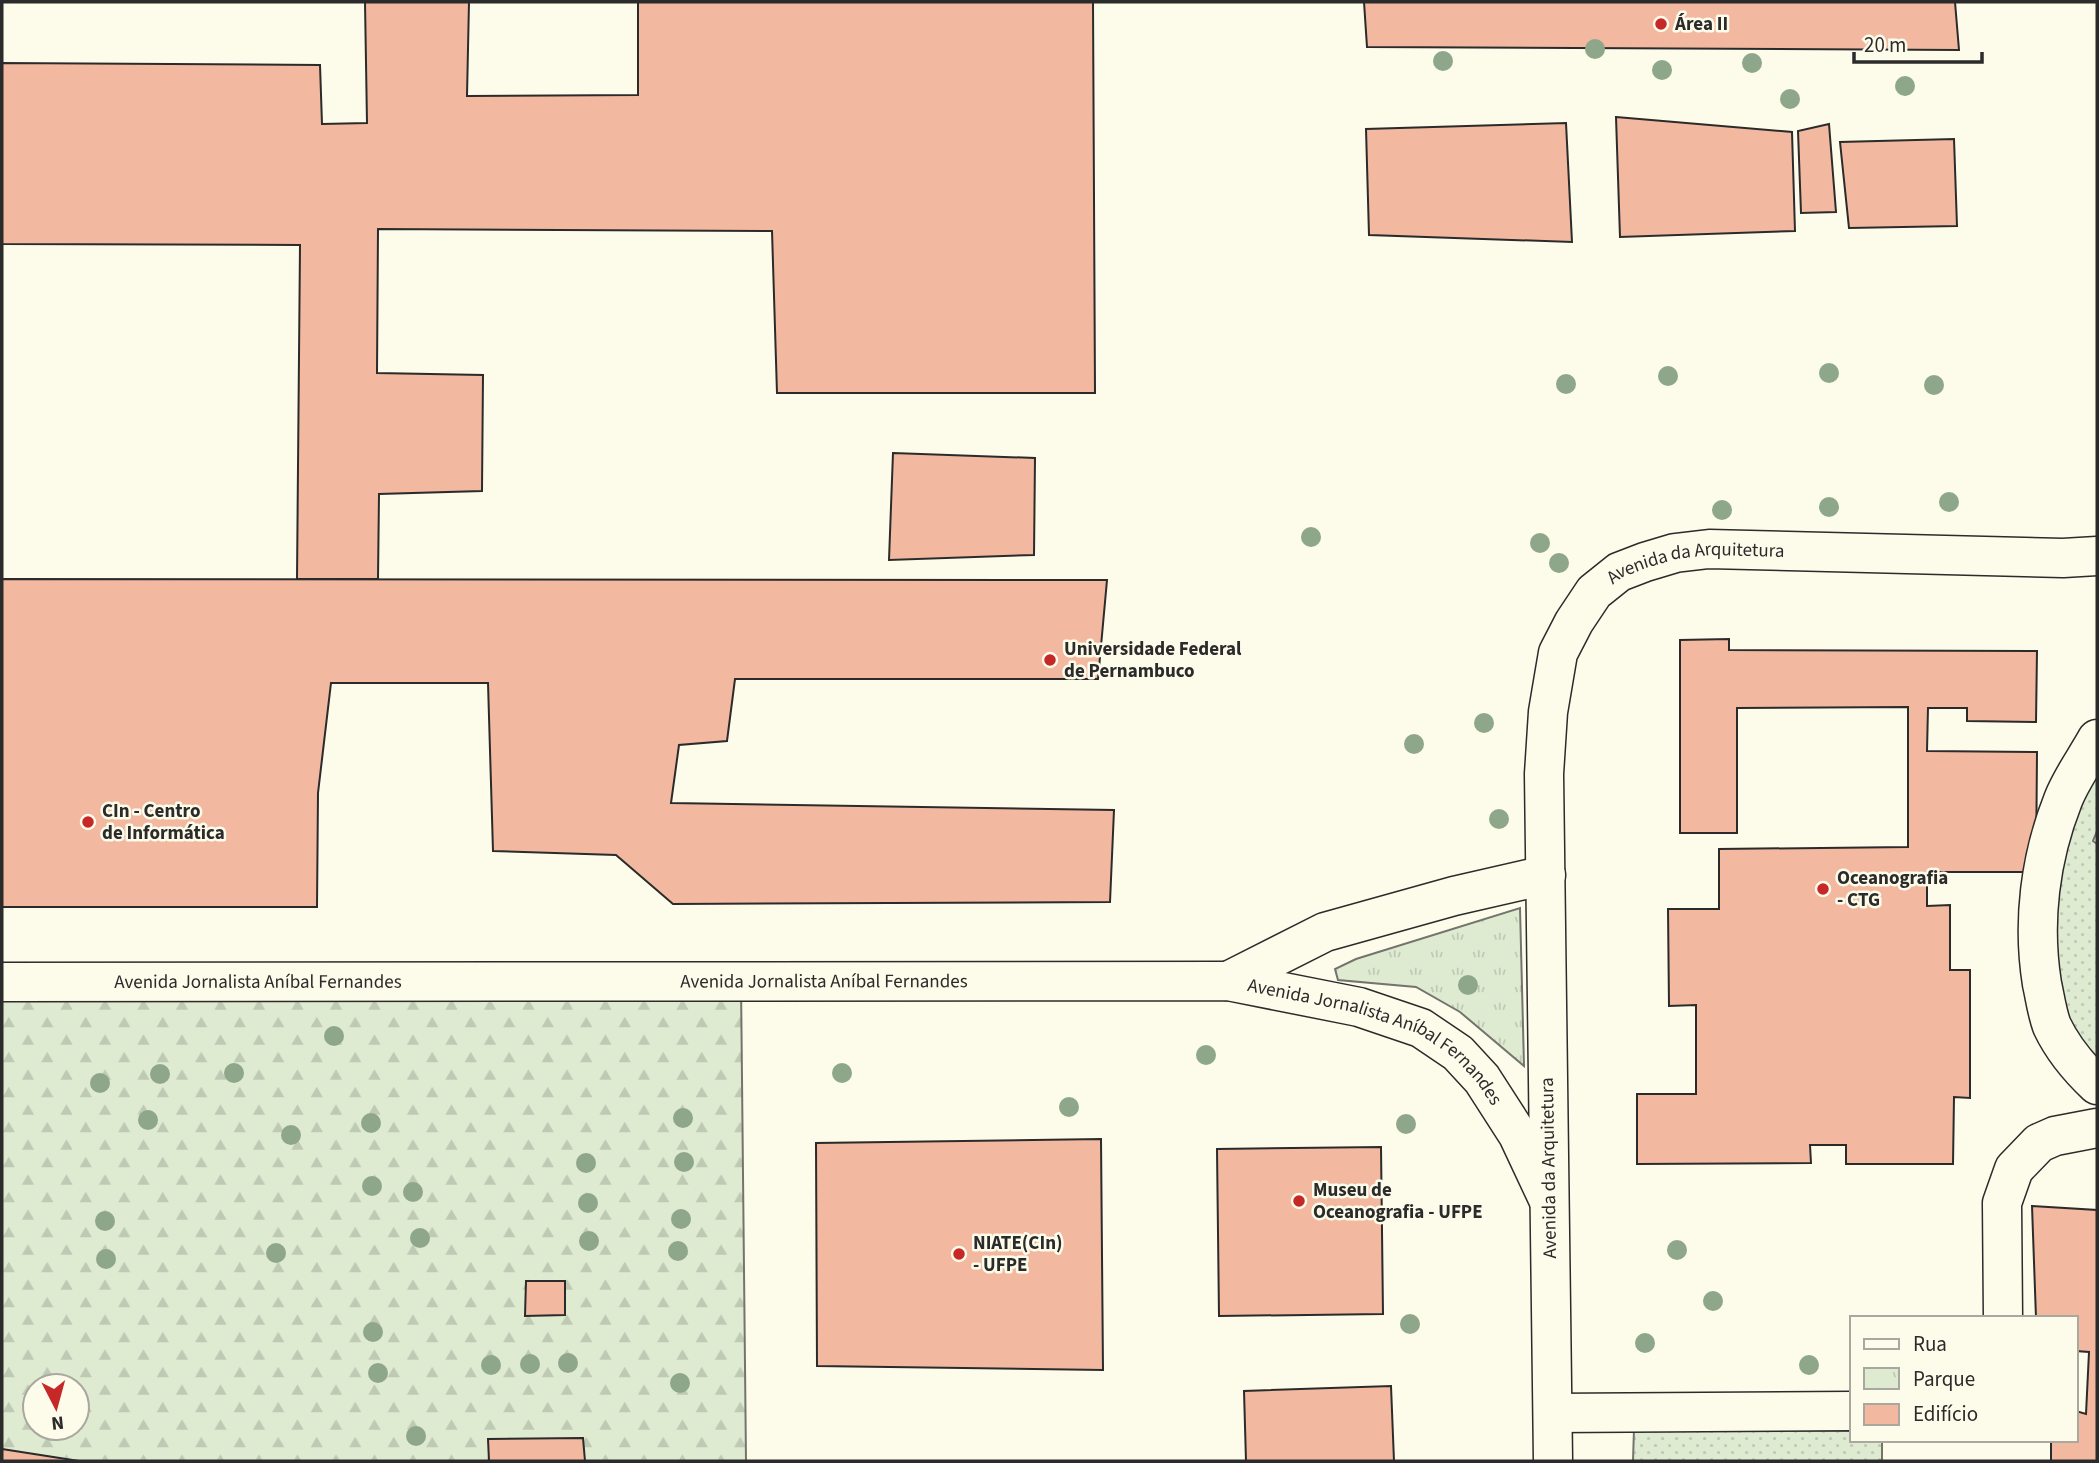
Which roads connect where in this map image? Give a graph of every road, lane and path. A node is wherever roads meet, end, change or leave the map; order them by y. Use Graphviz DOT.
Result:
graph roads {
  1 [pos="2097,556"];
  2 [pos="2097,739"];
  3 [pos="1546,874"];
  4 [pos="1228,981"];
  5 [pos="2,982"];
  6 [pos="2097,1086"];
  7 [pos="2097,1128"];
  8 [pos="1549,1201"];
  9 [pos="2003,1316"];
  10 [pos="1850,1411"];
  11 [pos="1553,1413"];
  12 [pos="1553,1461"];
  1 -- 3 [label="street, Avenida da Arquitetura"];
  2 -- 6 [label="street"];
  3 -- 4 [label="street"];
  3 -- 8 [label="street, Avenida da Arquitetura"];
  4 -- 5 [label="street, Avenida Jornalista Aníbal Fernandes"];
  4 -- 8 [label="street, Avenida Jornalista Aníbal Fernandes"];
  7 -- 9 [label="street"];
  8 -- 11 [label="street, Avenida da Arquitetura"];
  10 -- 11 [label="street"];
  11 -- 12 [label="street, Avenida da Arquitetura"];
}
